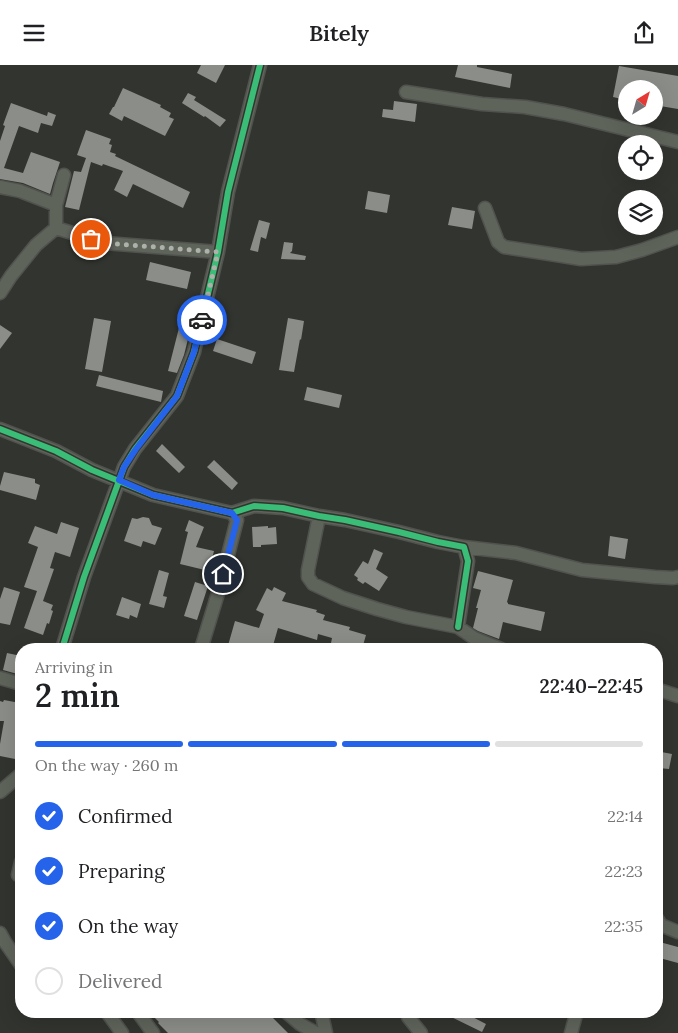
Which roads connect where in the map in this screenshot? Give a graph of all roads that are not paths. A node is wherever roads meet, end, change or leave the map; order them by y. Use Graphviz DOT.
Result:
graph roads {
  1 [pos="260,65"];
  2 [pos="406,92"];
  3 [pos="678,142"];
  4 [pos="64,175"];
  5 [pos="0,187"];
  6 [pos="56,205"];
  7 [pos="485,208"];
  8 [pos="56,228"];
  9 [pos="678,237"];
  10 [pos="218,252"];
  11 [pos="0,293"];
  12 [pos="0,429"];
  13 [pos="119,480"];
  14 [pos="232,513"];
  15 [pos="319,516"];
  16 [pos="464,547"];
  17 [pos="678,577"];
  18 [pos="458,627"];
  19 [pos="64,643"];
  20 [pos="203,643"];
  21 [pos="486,643"];
  22 [pos="0,677"];
  23 [pos="15,682"];
  24 [pos="663,691"];
  25 [pos="678,696"];
  26 [pos="15,779"];
  27 [pos="0,792"];
  28 [pos="663,926"];
  29 [pos="678,932"];
  30 [pos="0,933"];
  31 [pos="15,956"];
  32 [pos="110,1018"];
  33 [pos="143,1018"];
  34 [pos="293,1018"];
  35 [pos="323,1018"];
  36 [pos="409,1018"];
  37 [pos="575,1018"];
  38 [pos="122,1033"];
  39 [pos="153,1033"];
  40 [pos="316,1033"];
  41 [pos="326,1033"];
  42 [pos="421,1033"];
  43 [pos="571,1033"];
  1 -- 10 [label="street"];
  2 -- 3 [label="street"];
  4 -- 6 [label="street"];
  5 -- 6 [label="street"];
  6 -- 8 [label="street"];
  7 -- 9 [label="street"];
  8 -- 10 [label="street"];
  8 -- 11 [label="street"];
  10 -- 13 [label="street"];
  12 -- 13 [label="street"];
  13 -- 14 [label="street"];
  13 -- 19 [label="street"];
  14 -- 15 [label="street"];
  14 -- 20 [label="street"];
  15 -- 16 [label="street"];
  15 -- 18 [label="street"];
  16 -- 17 [label="street"];
  16 -- 18 [label="street"];
  18 -- 21 [label="street"];
  22 -- 23 [label="street"];
  24 -- 25 [label="street"];
  26 -- 27 [label="street"];
  28 -- 29 [label="street"];
  30 -- 31 [label="street"];
  32 -- 38 [label="street"];
  33 -- 39 [label="street"];
  34 -- 40 [label="street"];
  35 -- 41 [label="street"];
  36 -- 42 [label="street"];
  37 -- 43 [label="street"];
}
